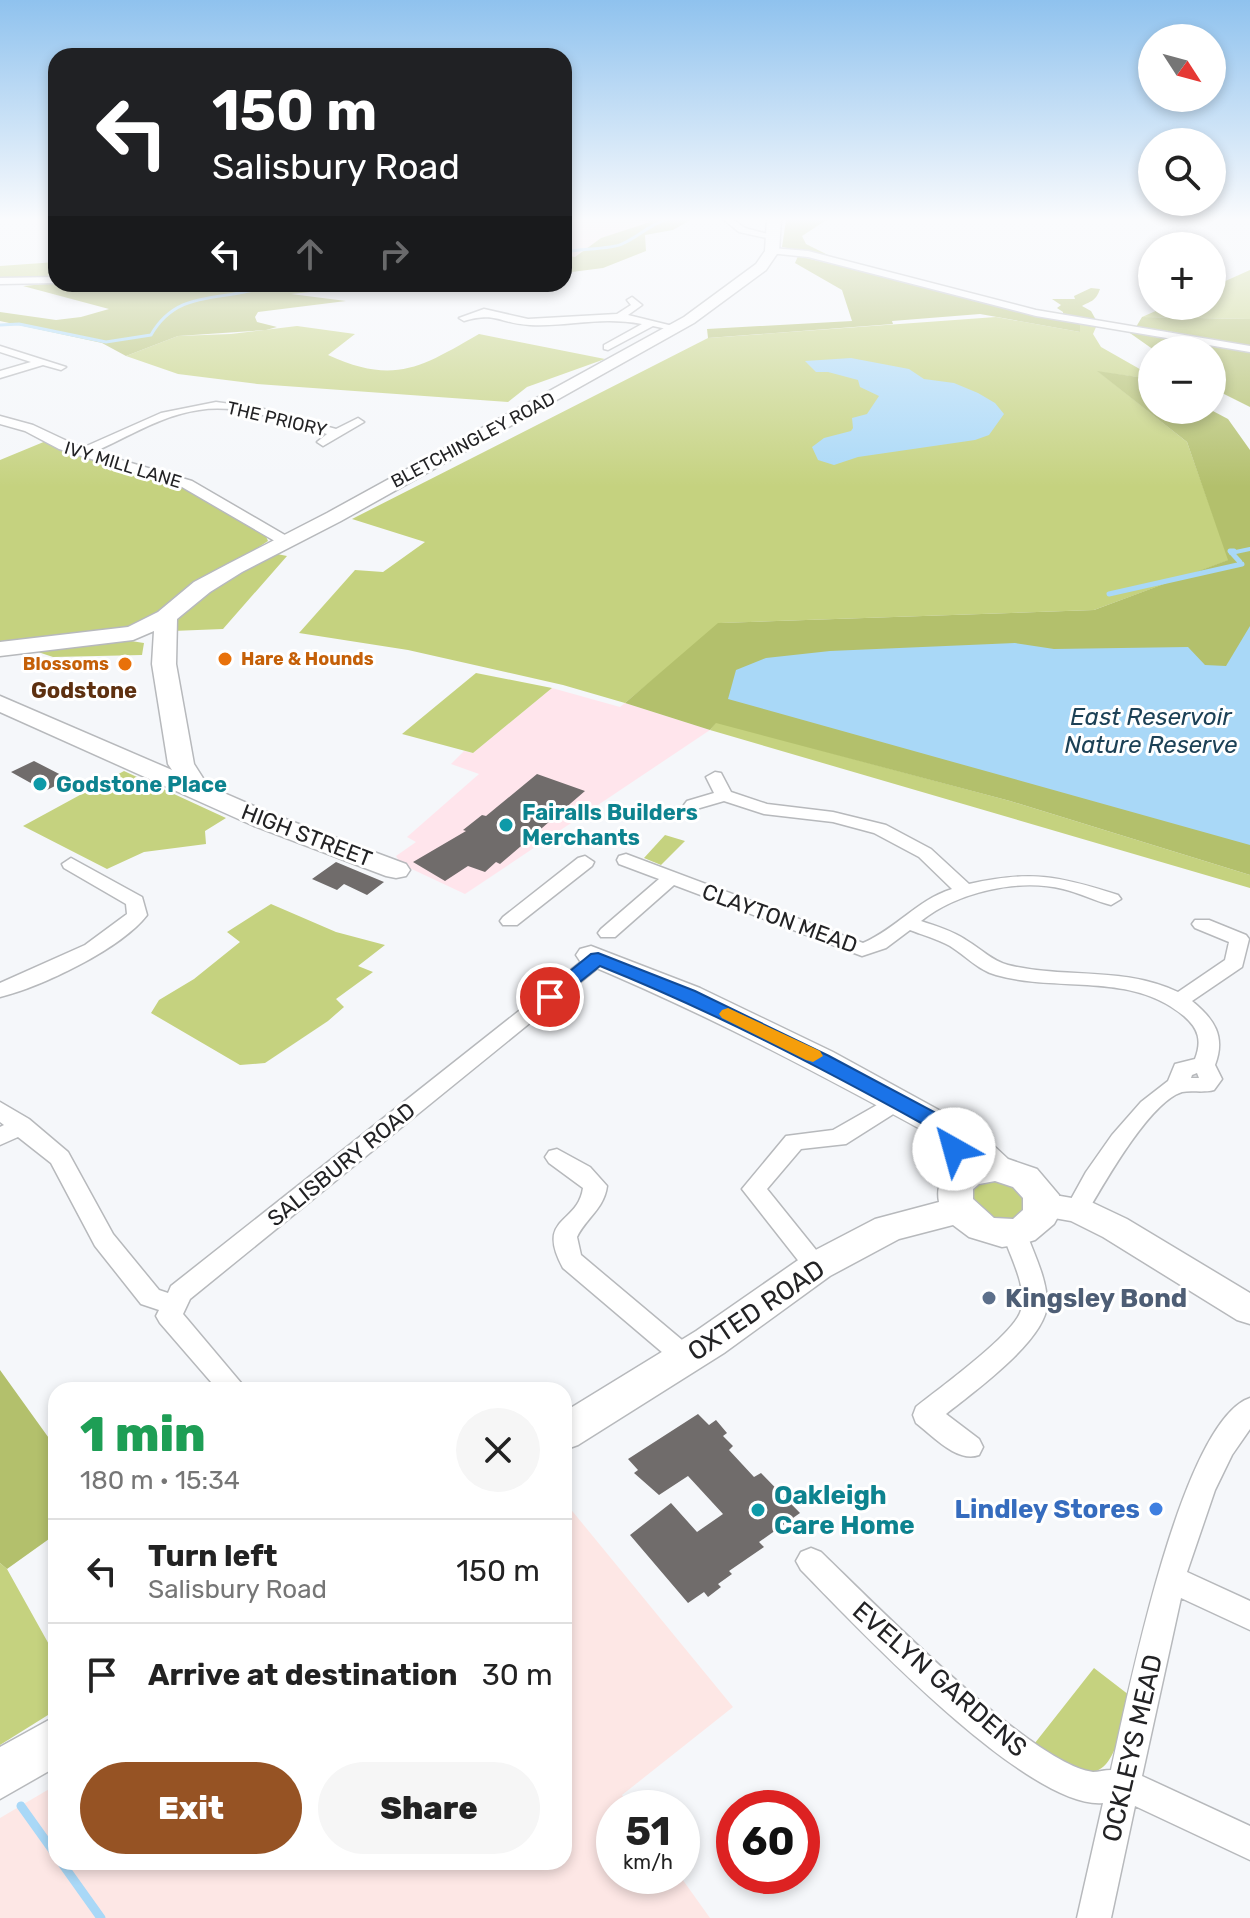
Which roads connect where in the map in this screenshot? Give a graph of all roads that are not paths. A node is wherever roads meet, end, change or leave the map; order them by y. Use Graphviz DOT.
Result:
graph roads {
  1 [pos="632,309"];
  2 [pos="705,309"];
  3 [pos="1019,309"];
  4 [pos="619,317"];
  5 [pos="464,318"];
  6 [pos="651,323"];
  7 [pos="676,328"];
  8 [pos="608,347"];
  9 [pos="0,349"];
  10 [pos="1250,349"];
  11 [pos="44,361"];
  12 [pos="61,367"];
  13 [pos="0,375"];
  14 [pos="0,420"];
  15 [pos="358,422"];
  16 [pos="337,433"];
  17 [pos="323,442"];
  18 [pos="83,452"];
  19 [pos="285,541"];
  20 [pos="166,617"];
  21 [pos="133,633"];
  22 [pos="163,646"];
  23 [pos="0,649"];
  24 [pos="0,703"];
  25 [pos="180,761"];
  26 [pos="145,767"];
  27 [pos="715,777"];
  28 [pos="198,790"];
  29 [pos="724,795"];
  30 [pos="693,805"];
  31 [pos="626,860"];
  32 [pos="585,862"];
  33 [pos="71,864"];
  34 [pos="396,870"];
  35 [pos="671,878"];
  36 [pos="965,891"];
  37 [pos="1111,899"];
  38 [pos="510,921"];
  39 [pos="907,923"];
  40 [pos="1202,924"];
  41 [pos="1245,936"];
  42 [pos="599,949"];
  43 [pos="0,991"];
  44 [pos="1181,999"];
  45 [pos="898,1101"];
  46 [pos="0,1110"];
  47 [pos="21,1125"];
  48 [pos="0,1137"];
  49 [pos="557,1157"];
  50 [pos="972,1185"];
  51 [pos="1060,1208"];
  52 [pos="1014,1232"];
  53 [pos="817,1266"];
  54 [pos="173,1304"];
  55 [pos="1250,1310"];
  56 [pos="685,1357"];
  57 [pos="227,1382"];
  58 [pos="1250,1409"];
  59 [pos="572,1428"];
  60 [pos="969,1447"];
  61 [pos="811,1561"];
  62 [pos="1170,1579"];
  63 [pos="1250,1616"];
  64 [pos="48,1745"];
  65 [pos="0,1775"];
  66 [pos="1126,1785"];
  67 [pos="1250,1843"];
  68 [pos="1094,1918"];
  1 -- 4 [label="street"];
  2 -- 7 [label="main road, BLETCHINGLEY ROAD"];
  3 -- 10 [label="street"];
  4 -- 5 [label="street"];
  4 -- 6 [label="street"];
  6 -- 7 [label="street"];
  6 -- 8 [label="street"];
  7 -- 19 [label="main road, BLETCHINGLEY ROAD"];
  9 -- 11 [label="street"];
  11 -- 12 [label="street"];
  11 -- 13 [label="street"];
  14 -- 18 [label="street, IVY MILL LANE"];
  15 -- 16 [label="street, THE PRIORY"];
  16 -- 17 [label="street, THE PRIORY"];
  16 -- 18 [label="street, THE PRIORY"];
  18 -- 19 [label="street, IVY MILL LANE"];
  19 -- 20 [label="main road, BLETCHINGLEY ROAD"];
  20 -- 21 [label="main road, BLETCHINGLEY ROAD"];
  20 -- 22 [label="main road"];
  21 -- 22 [label="main road"];
  21 -- 23 [label="main road"];
  22 -- 25 [label="main road"];
  24 -- 26 [label="main road, HIGH STREET"];
  25 -- 26 [label="main road"];
  25 -- 28 [label="main road"];
  26 -- 28 [label="main road, HIGH STREET"];
  27 -- 29 [label="street"];
  28 -- 34 [label="main road, HIGH STREET"];
  29 -- 30 [label="street"];
  29 -- 36 [label="street"];
  31 -- 35 [label="street, CLAYTON MEAD"];
  32 -- 38 [label="street"];
  33 -- 43 [label="street"];
  35 -- 39 [label="street, CLAYTON MEAD"];
  35 -- 42 [label="street"];
  36 -- 37 [label="street, CLAYTON MEAD"];
  36 -- 39 [label="street, CLAYTON MEAD"];
  39 -- 44 [label="street"];
  40 -- 41 [label="street"];
  41 -- 44 [label="street"];
  42 -- 45 [label="main road"];
  42 -- 54 [label="street, SALISBURY ROAD"];
  44 -- 51 [label="street"];
  45 -- 50 [label="main road"];
  45 -- 53 [label="street"];
  46 -- 47 [label="street"];
  47 -- 48 [label="street"];
  47 -- 54 [label="street"];
  49 -- 56 [label="street"];
  50 -- 51 [label="main road"];
  50 -- 52 [label="main road"];
  50 -- 53 [label="main road, OXTED ROAD"];
  51 -- 52 [label="main road"];
  51 -- 55 [label="main road"];
  52 -- 60 [label="street"];
  53 -- 56 [label="main road, OXTED ROAD"];
  54 -- 57 [label="street"];
  56 -- 59 [label="main road, OXTED ROAD"];
  58 -- 62 [label="street, OCKLEYS MEAD"];
  61 -- 66 [label="street, EVELYN GARDENS"];
  62 -- 63 [label="street"];
  62 -- 66 [label="street, OCKLEYS MEAD"];
  64 -- 65 [label="main road"];
  66 -- 67 [label="street"];
  66 -- 68 [label="street, OCKLEYS MEAD"];
}
